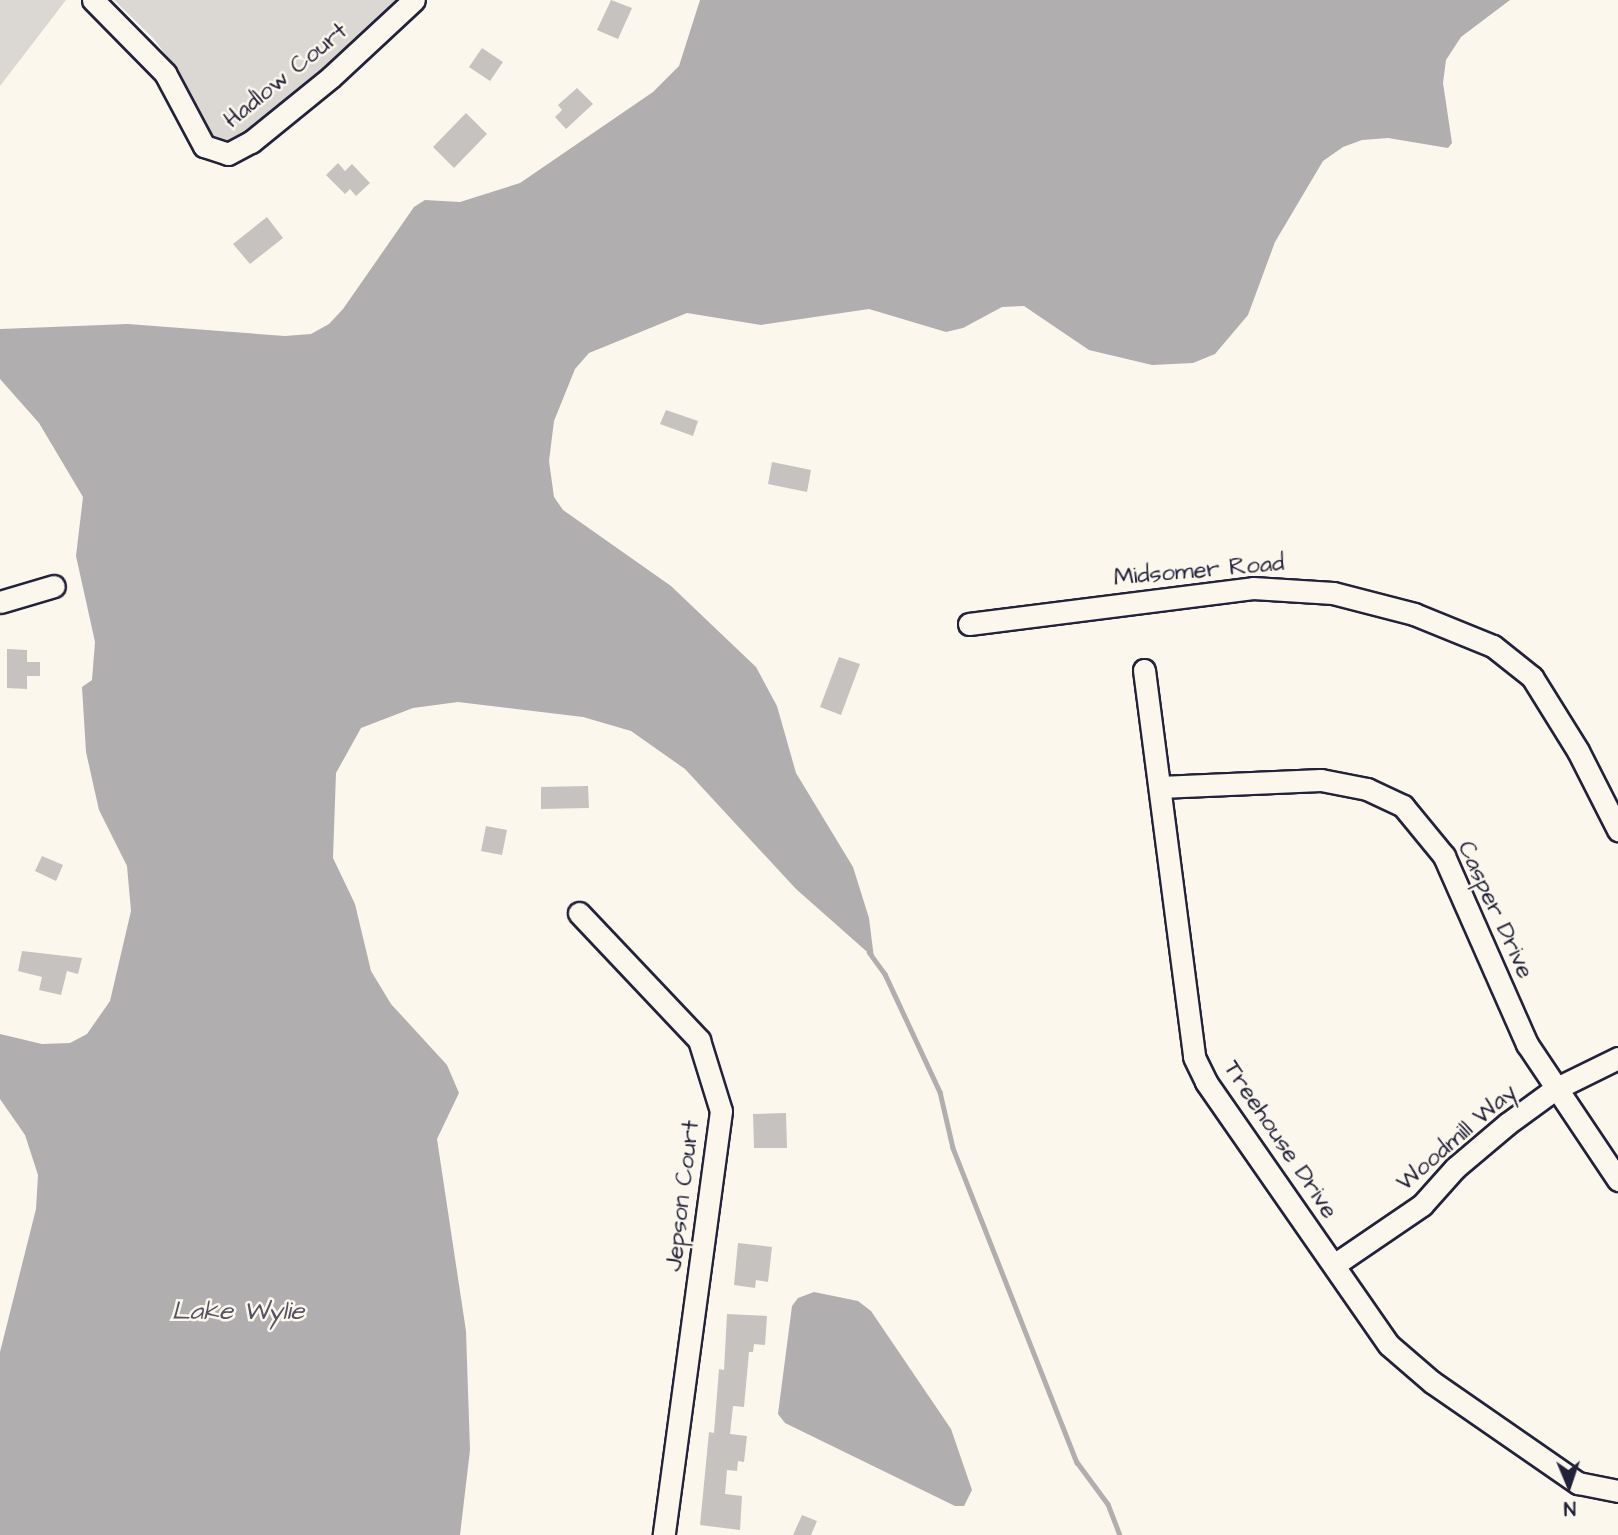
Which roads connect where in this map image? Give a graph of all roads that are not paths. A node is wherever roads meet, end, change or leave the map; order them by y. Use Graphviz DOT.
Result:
graph roads {
  1 [pos="93,0"];
  2 [pos="414,0"];
  3 [pos="54,586"];
  4 [pos="0,601"];
  5 [pos="969,624"];
  6 [pos="1143,670"];
  7 [pos="1160,787"];
  8 [pos="1618,830"];
  9 [pos="579,913"];
  10 [pos="1618,1058"];
  11 [pos="1555,1089"];
  12 [pos="1618,1180"];
  13 [pos="1334,1265"];
  14 [pos="1618,1491"];
  15 [pos="664,1535"];
  1 -- 2 [label="street, Hadlow Court"];
  3 -- 4 [label="street"];
  5 -- 8 [label="street, Midsomer Road"];
  6 -- 7 [label="street, Treehouse Drive"];
  7 -- 11 [label="street, Casper Drive"];
  7 -- 13 [label="street, Treehouse Drive"];
  9 -- 15 [label="street, Jepson Court"];
  10 -- 11 [label="street, Woodmill Way"];
  11 -- 12 [label="street, Casper Drive"];
  11 -- 13 [label="street, Woodmill Way"];
  13 -- 14 [label="street, Treehouse Drive"];
}
